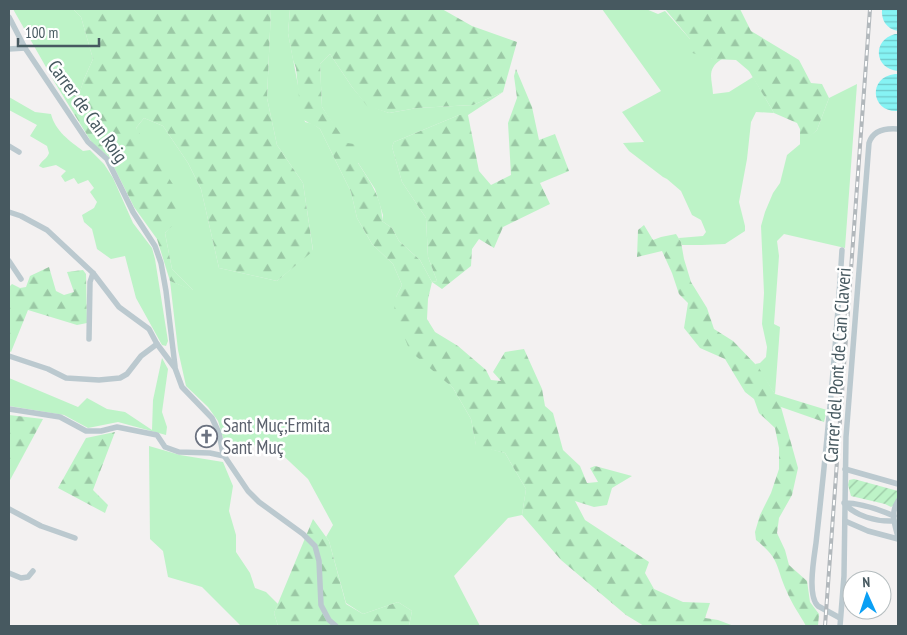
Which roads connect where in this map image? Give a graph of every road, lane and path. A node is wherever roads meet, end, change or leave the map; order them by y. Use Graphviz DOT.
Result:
graph roads {
  1 [pos="9,17"];
  2 [pos="25,48"];
  3 [pos="9,49"];
  4 [pos="898,129"];
  5 [pos="9,146"];
  6 [pos="18,152"];
  7 [pos="9,212"];
  8 [pos="842,250"];
  9 [pos="9,261"];
  10 [pos="93,273"];
  11 [pos="22,279"];
  12 [pos="89,340"];
  13 [pos="157,344"];
  14 [pos="9,356"];
  15 [pos="176,370"];
  16 [pos="9,409"];
  17 [pos="224,456"];
  18 [pos="845,469"];
  19 [pos="898,484"];
  20 [pos="898,501"];
  21 [pos="844,503"];
  22 [pos="9,509"];
  23 [pos="894,519"];
  24 [pos="845,521"];
  25 [pos="75,538"];
  26 [pos="898,538"];
  27 [pos="33,571"];
  28 [pos="9,573"];
  29 [pos="840,618"];
  30 [pos="336,626"];
  31 [pos="840,626"];
  1 -- 2 [label="street, Carrer de Can Roig"];
  2 -- 3 [label="street"];
  2 -- 15 [label="street, Carrer de Can Roig"];
  4 -- 18 [label="street, Carrer del Pont de Can Claveri"];
  5 -- 6 [label="street"];
  7 -- 10 [label="street"];
  8 -- 29 [label="street"];
  9 -- 11 [label="street"];
  10 -- 12 [label="street"];
  10 -- 13 [label="street"];
  13 -- 14 [label="street"];
  13 -- 15 [label="street"];
  15 -- 17 [label="street"];
  16 -- 17 [label="street"];
  17 -- 30 [label="street"];
  18 -- 19 [label="street"];
  18 -- 21 [label="street, Carrer del Pont de Can Claveri"];
  20 -- 23 [label="street"];
  21 -- 23 [label="street"];
  21 -- 24 [label="street, Carrer del Pont de Can Claveri"];
  22 -- 25 [label="street"];
  23 -- 26 [label="street"];
  24 -- 26 [label="street"];
  24 -- 29 [label="street, Carrer del Pont de Can Claveri"];
  27 -- 28 [label="street"];
  29 -- 31 [label="street, Carrer del Pont de Can Claveri"];
}
